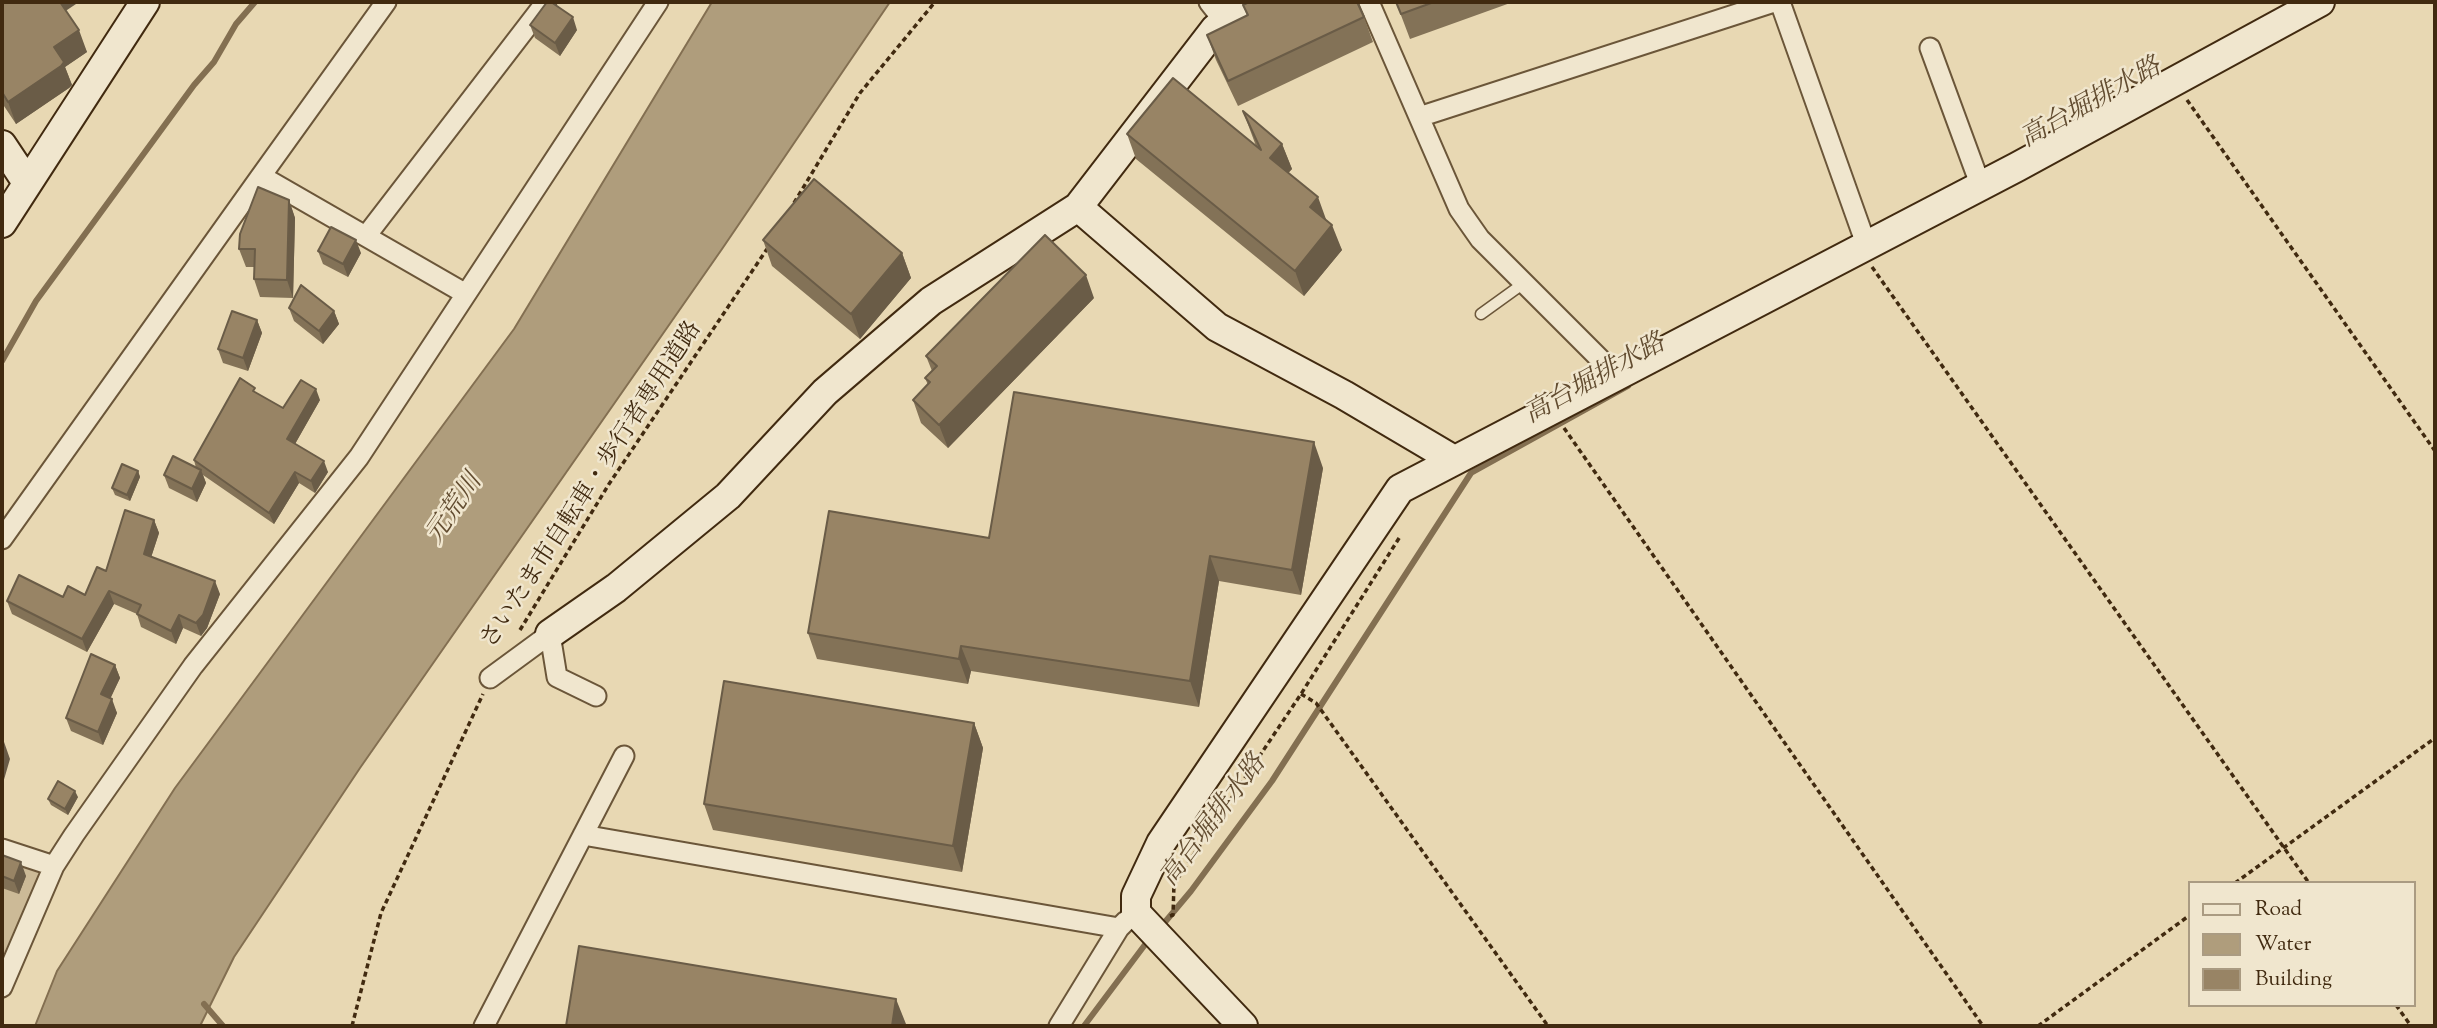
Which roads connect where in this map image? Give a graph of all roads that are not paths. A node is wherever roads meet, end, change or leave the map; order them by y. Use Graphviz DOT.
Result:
graph roads {
  1 [pos="145,2"];
  2 [pos="386,2"];
  3 [pos="546,2"];
  4 [pos="657,2"];
  5 [pos="1246,2"];
  6 [pos="1369,2"];
  7 [pos="1773,2"];
  8 [pos="1780,2"];
  9 [pos="2320,2"];
  10 [pos="1217,11"];
  11 [pos="1930,48"];
  12 [pos="1419,117"];
  13 [pos="2,145"];
  14 [pos="261,176"];
  15 [pos="26,181"];
  16 [pos="1980,184"];
  17 [pos="1078,207"];
  18 [pos="2,223"];
  19 [pos="366,236"];
  20 [pos="1862,246"];
  21 [pos="1524,283"];
  22 [pos="466,294"];
  23 [pos="1481,314"];
  24 [pos="1617,376"];
  25 [pos="1454,460"];
  26 [pos="2,539"];
  27 [pos="550,634"];
  28 [pos="491,678"];
  29 [pos="596,696"];
  30 [pos="624,756"];
  31 [pos="583,835"];
  32 [pos="2,849"];
  33 [pos="54,866"];
  34 [pos="1133,920"];
  35 [pos="2,987"];
  36 [pos="484,1026"];
  37 [pos="1059,1026"];
  38 [pos="1243,1026"];
  1 -- 15 [label="street"];
  2 -- 14 [label="street"];
  3 -- 19 [label="street"];
  4 -- 22 [label="street"];
  5 -- 10 [label="street"];
  6 -- 12 [label="street"];
  7 -- 12 [label="street"];
  8 -- 20 [label="street"];
  9 -- 16 [label="street"];
  10 -- 17 [label="street"];
  11 -- 16 [label="street"];
  12 -- 21 [label="street"];
  13 -- 15 [label="street"];
  14 -- 19 [label="street"];
  14 -- 26 [label="street"];
  15 -- 18 [label="street"];
  16 -- 20 [label="street"];
  17 -- 25 [label="street"];
  17 -- 27 [label="street"];
  19 -- 22 [label="street"];
  20 -- 24 [label="street"];
  21 -- 23 [label="lane"];
  21 -- 24 [label="street"];
  22 -- 33 [label="street"];
  24 -- 25 [label="street"];
  25 -- 34 [label="street"];
  27 -- 28 [label="street"];
  27 -- 29 [label="street"];
  30 -- 31 [label="street"];
  31 -- 34 [label="street"];
  31 -- 36 [label="street"];
  32 -- 33 [label="street"];
  33 -- 35 [label="street"];
  34 -- 37 [label="street"];
  34 -- 38 [label="street"];
}
